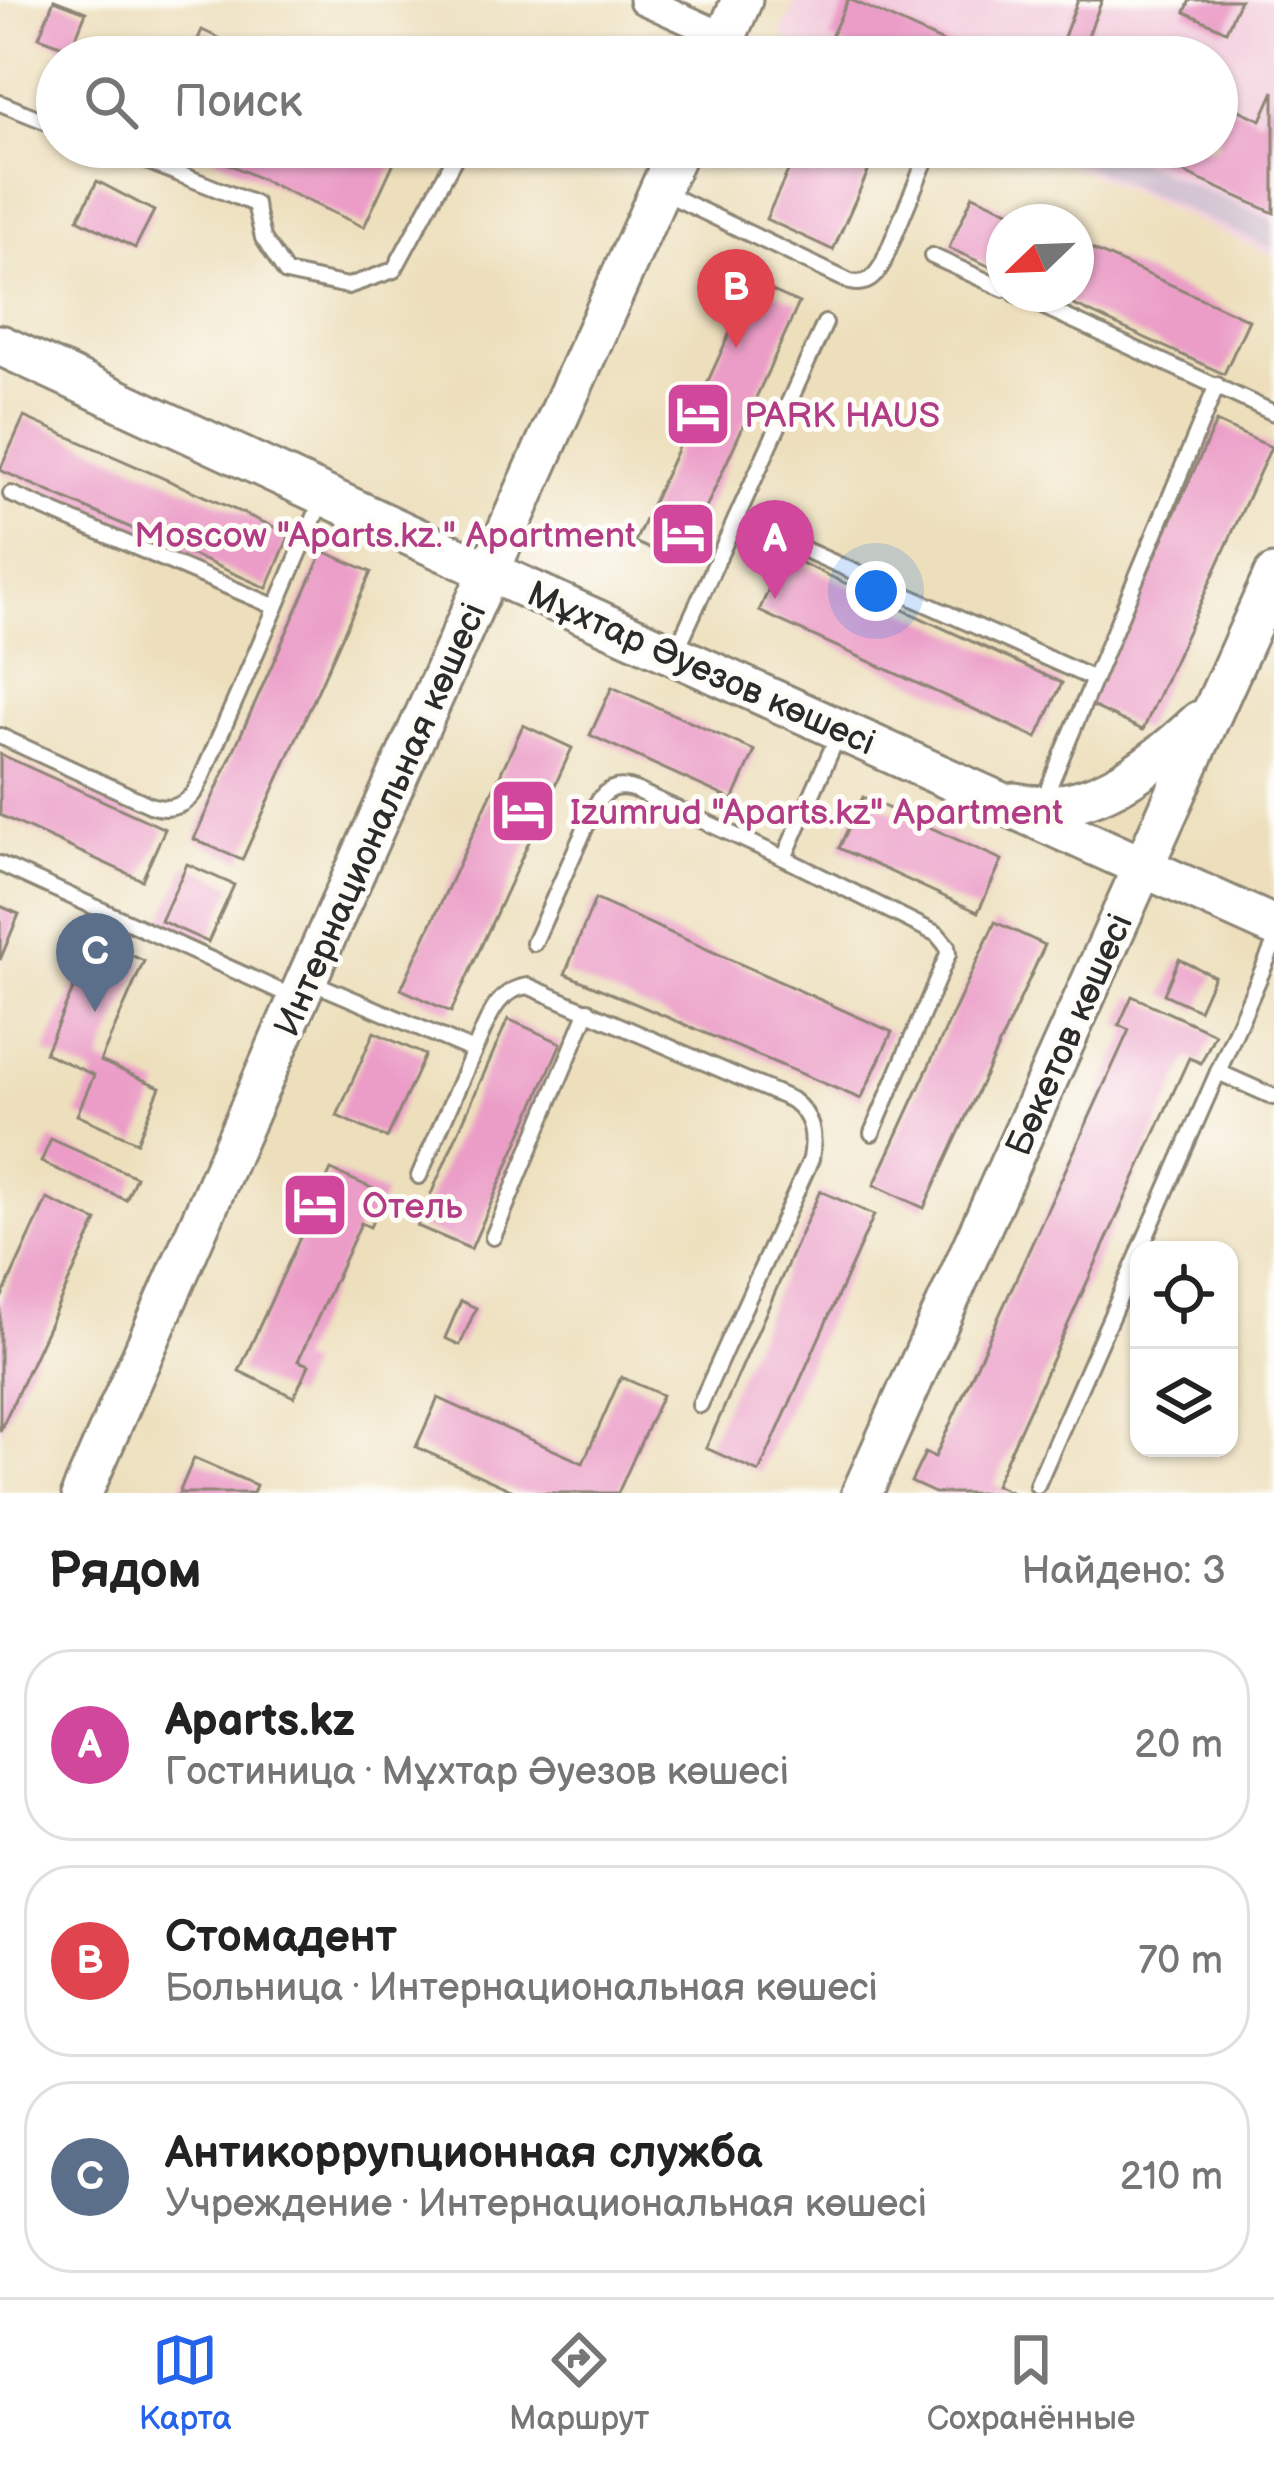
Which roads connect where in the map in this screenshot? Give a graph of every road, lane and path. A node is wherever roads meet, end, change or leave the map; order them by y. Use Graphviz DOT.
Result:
graph roads {
  1 [pos="643,0"];
  2 [pos="742,0"];
  3 [pos="703,36"];
  4 [pos="726,36"];
  5 [pos="0,103"];
  6 [pos="36,118"];
  7 [pos="164,168"];
  8 [pos="449,168"];
  9 [pos="670,168"];
  10 [pos="923,168"];
  11 [pos="660,191"];
  12 [pos="932,256"];
  13 [pos="986,281"];
  14 [pos="1055,312"];
  15 [pos="825,323"];
  16 [pos="0,345"];
  17 [pos="1217,386"];
  18 [pos="1274,413"];
  19 [pos="11,494"];
  20 [pos="324,495"];
  21 [pos="736,519"];
  22 [pos="489,571"];
  23 [pos="1274,575"];
  24 [pos="276,607"];
  25 [pos="674,655"];
  26 [pos="1094,679"];
  27 [pos="1214,707"];
  28 [pos="841,728"];
  29 [pos="0,736"];
  30 [pos="1038,813"];
  31 [pos="784,858"];
  32 [pos="0,864"];
  33 [pos="1142,867"];
  34 [pos="1274,926"];
  35 [pos="534,943"];
  36 [pos="1274,944"];
  37 [pos="303,989"];
  38 [pos="588,1010"];
  39 [pos="474,1051"];
  40 [pos="1218,1072"];
  41 [pos="1274,1097"];
  42 [pos="872,1133"];
  43 [pos="418,1176"];
  44 [pos="493,1237"];
  45 [pos="1144,1241"];
  46 [pos="1130,1274"];
  47 [pos="700,1405"];
  48 [pos="1037,1485"];
  49 [pos="82,1493"];
  50 [pos="862,1493"];
  1 -- 3 [label="street"];
  2 -- 4 [label="main road"];
  5 -- 6 [label="lane"];
  7 -- 8 [label="lane"];
  9 -- 11 [label="main road, Интернациональная көшесі"];
  10 -- 11 [label="lane"];
  11 -- 22 [label="main road, Интернациональная көшесі"];
  12 -- 13 [label="lane"];
  14 -- 17 [label="lane"];
  15 -- 21 [label="lane"];
  16 -- 20 [label="main road, Мұхтар Әуезов көшесі"];
  17 -- 18 [label="lane"];
  17 -- 26 [label="lane"];
  19 -- 24 [label="lane"];
  20 -- 22 [label="main road, Мұхтар Әуезов көшесі"];
  20 -- 24 [label="lane"];
  21 -- 25 [label="lane"];
  21 -- 26 [label="lane"];
  22 -- 25 [label="main road, Мұхтар Әуезов көшесі"];
  22 -- 37 [label="main road, Интернациональная көшесі"];
  23 -- 27 [label="main road, Бөкетов көшесі"];
  24 -- 29 [label="lane"];
  25 -- 28 [label="main road, Мұхтар Әуезов көшесі"];
  26 -- 30 [label="lane"];
  27 -- 30 [label="main road"];
  27 -- 33 [label="main road, Бөкетов көшесі"];
  28 -- 30 [label="main road, Мұхтар Әуезов көшесі"];
  28 -- 31 [label="lane"];
  30 -- 33 [label="main road"];
  31 -- 35 [label="lane"];
  31 -- 42 [label="lane"];
  32 -- 37 [label="lane"];
  33 -- 34 [label="main road"];
  33 -- 50 [label="main road, Бөкетов көшесі"];
  36 -- 40 [label="lane"];
  37 -- 39 [label="lane"];
  37 -- 49 [label="main road, Интернациональная көшесі"];
  38 -- 39 [label="lane"];
  38 -- 44 [label="lane"];
  38 -- 47 [label="lane"];
  39 -- 43 [label="lane"];
  40 -- 41 [label="lane"];
  40 -- 45 [label="lane"];
  46 -- 48 [label="lane"];
}
